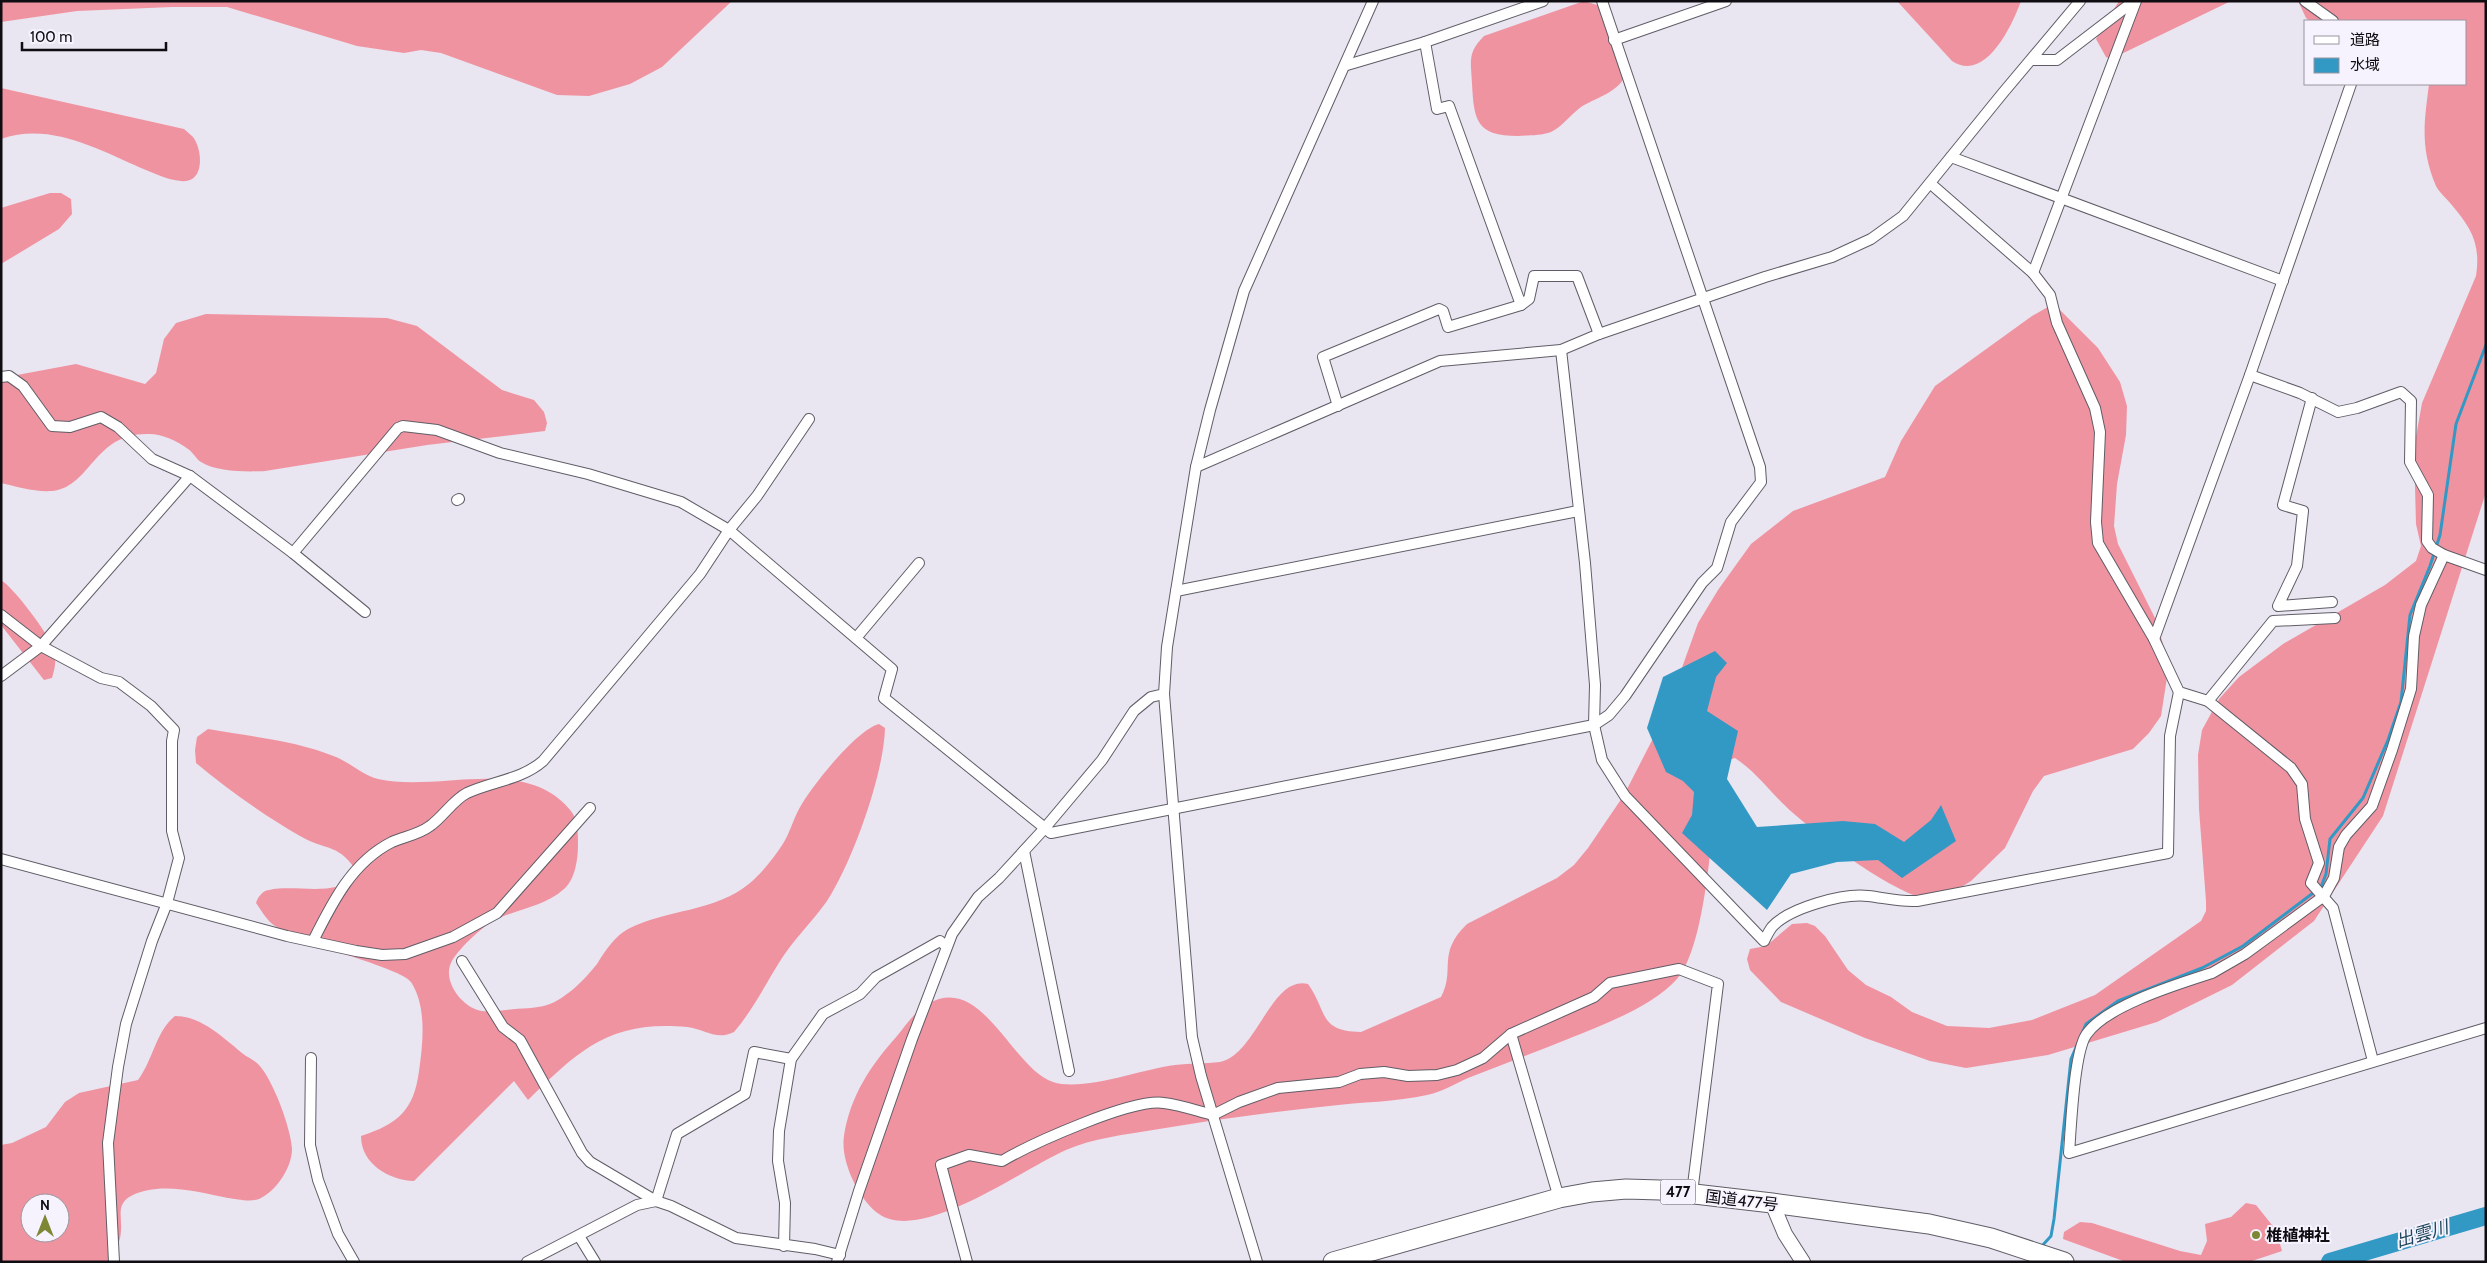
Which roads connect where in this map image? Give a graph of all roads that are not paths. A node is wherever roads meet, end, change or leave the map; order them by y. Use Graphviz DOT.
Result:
graph roads {
  1 [pos="1373,1"];
  2 [pos="1543,1"];
  3 [pos="1602,1"];
  4 [pos="1726,1"];
  5 [pos="2080,1"];
  6 [pos="2135,1"];
  7 [pos="2306,1"];
  8 [pos="2331,20"];
  9 [pos="1614,40"];
  10 [pos="1425,42"];
  11 [pos="2032,60"];
  12 [pos="1346,65"];
  13 [pos="2351,85"];
  14 [pos="1951,158"];
  15 [pos="1930,184"];
  16 [pos="2062,198"];
  17 [pos="2033,273"];
  18 [pos="2284,281"];
  19 [pos="1703,298"];
  20 [pos="1521,305"];
  21 [pos="1599,334"];
  22 [pos="1561,350"];
  23 [pos="2250,375"];
  24 [pos="1,377"];
  25 [pos="2312,398"];
  26 [pos="1338,406"];
  27 [pos="808,419"];
  28 [pos="1196,467"];
  29 [pos="190,476"];
  30 [pos="1578,510"];
  31 [pos="729,530"];
  32 [pos="2439,552"];
  33 [pos="293,553"];
  34 [pos="919,563"];
  35 [pos="2486,570"];
  36 [pos="1176,591"];
  37 [pos="2332,602"];
  38 [pos="365,612"];
  39 [pos="1,615"];
  40 [pos="2335,618"];
  41 [pos="856,638"];
  42 [pos="2154,639"];
  43 [pos="41,646"];
  44 [pos="1,676"];
  45 [pos="2179,692"];
  46 [pos="1164,694"];
  47 [pos="2208,701"];
  48 [pos="1594,725"];
  49 [pos="590,808"];
  50 [pos="1174,809"];
  51 [pos="1044,829"];
  52 [pos="1024,851"];
  53 [pos="1,859"];
  54 [pos="2320,892"];
  55 [pos="167,903"];
  56 [pos="313,941"];
  57 [pos="946,946"];
  58 [pos="462,961"];
  59 [pos="2486,1028"];
  60 [pos="1511,1034"];
  61 [pos="312,1058"];
  62 [pos="791,1059"];
  63 [pos="2373,1061"];
  64 [pos="1069,1071"];
  65 [pos="1213,1115"];
  66 [pos="1692,1194"];
  67 [pos="1559,1198"];
  68 [pos="656,1201"];
  69 [pos="1772,1203"];
  70 [pos="579,1236"];
  71 [pos="784,1246"];
  72 [pos="839,1258"];
  73 [pos="114,1262"];
  74 [pos="354,1262"];
  75 [pos="527,1262"];
  76 [pos="595,1262"];
  77 [pos="967,1262"];
  78 [pos="1257,1262"];
  79 [pos="1332,1262"];
  80 [pos="1803,1262"];
  81 [pos="2064,1262"];
  1 -- 12 [label="street"];
  2 -- 10 [label="street"];
  3 -- 9 [label="street"];
  4 -- 9 [label="street"];
  5 -- 11 [label="street"];
  6 -- 11 [label="street"];
  6 -- 16 [label="street"];
  7 -- 8 [label="street"];
  9 -- 19 [label="street"];
  10 -- 12 [label="street"];
  10 -- 20 [label="street"];
  11 -- 14 [label="street"];
  12 -- 28 [label="street"];
  13 -- 18 [label="street"];
  14 -- 15 [label="street"];
  14 -- 16 [label="street"];
  15 -- 17 [label="street"];
  15 -- 19 [label="street"];
  16 -- 17 [label="street"];
  16 -- 18 [label="street"];
  17 -- 42 [label="street"];
  18 -- 23 [label="street"];
  19 -- 21 [label="street"];
  19 -- 48 [label="street"];
  20 -- 21 [label="street"];
  20 -- 26 [label="street"];
  21 -- 22 [label="street"];
  22 -- 26 [label="street"];
  22 -- 30 [label="street"];
  23 -- 25 [label="street"];
  23 -- 42 [label="street"];
  24 -- 29 [label="street"];
  25 -- 32 [label="street"];
  25 -- 37 [label="street"];
  26 -- 28 [label="street"];
  27 -- 31 [label="street"];
  28 -- 36 [label="street"];
  29 -- 33 [label="street"];
  29 -- 43 [label="street"];
  30 -- 36 [label="street"];
  30 -- 48 [label="street"];
  31 -- 33 [label="street"];
  31 -- 41 [label="street"];
  31 -- 56 [label="street"];
  32 -- 35 [label="street"];
  32 -- 54 [label="street"];
  33 -- 38 [label="street"];
  34 -- 41 [label="street"];
  36 -- 46 [label="street"];
  39 -- 43 [label="street"];
  40 -- 47 [label="street"];
  41 -- 51 [label="street"];
  42 -- 45 [label="street"];
  43 -- 44 [label="street"];
  43 -- 55 [label="street"];
  45 -- 47 [label="street"];
  45 -- 48 [label="street"];
  46 -- 50 [label="street"];
  46 -- 51 [label="street"];
  47 -- 54 [label="street"];
  48 -- 50 [label="street"];
  49 -- 56 [label="street"];
  50 -- 51 [label="street"];
  50 -- 65 [label="street"];
  51 -- 52 [label="street"];
  52 -- 57 [label="street"];
  52 -- 64 [label="street"];
  53 -- 55 [label="street"];
  54 -- 63 [label="street"];
  54 -- 63 [label="street"];
  55 -- 56 [label="street"];
  55 -- 73 [label="street"];
  57 -- 62 [label="street"];
  57 -- 72 [label="street"];
  58 -- 68 [label="street"];
  59 -- 63 [label="street"];
  60 -- 65 [label="street"];
  60 -- 66 [label="street"];
  60 -- 67 [label="street"];
  61 -- 74 [label="street"];
  62 -- 68 [label="street"];
  62 -- 71 [label="street"];
  65 -- 77 [label="street"];
  65 -- 78 [label="street"];
  66 -- 67 [label="highway, 国道477号 / 477"];
  66 -- 69 [label="highway, 国道477号 / 477"];
  67 -- 79 [label="highway, 国道477号 / 477"];
  68 -- 70 [label="street"];
  68 -- 71 [label="street"];
  69 -- 80 [label="street"];
  69 -- 81 [label="highway, 国道477号 / 477"];
  70 -- 75 [label="street"];
  70 -- 76 [label="street"];
  71 -- 72 [label="street"];
}
